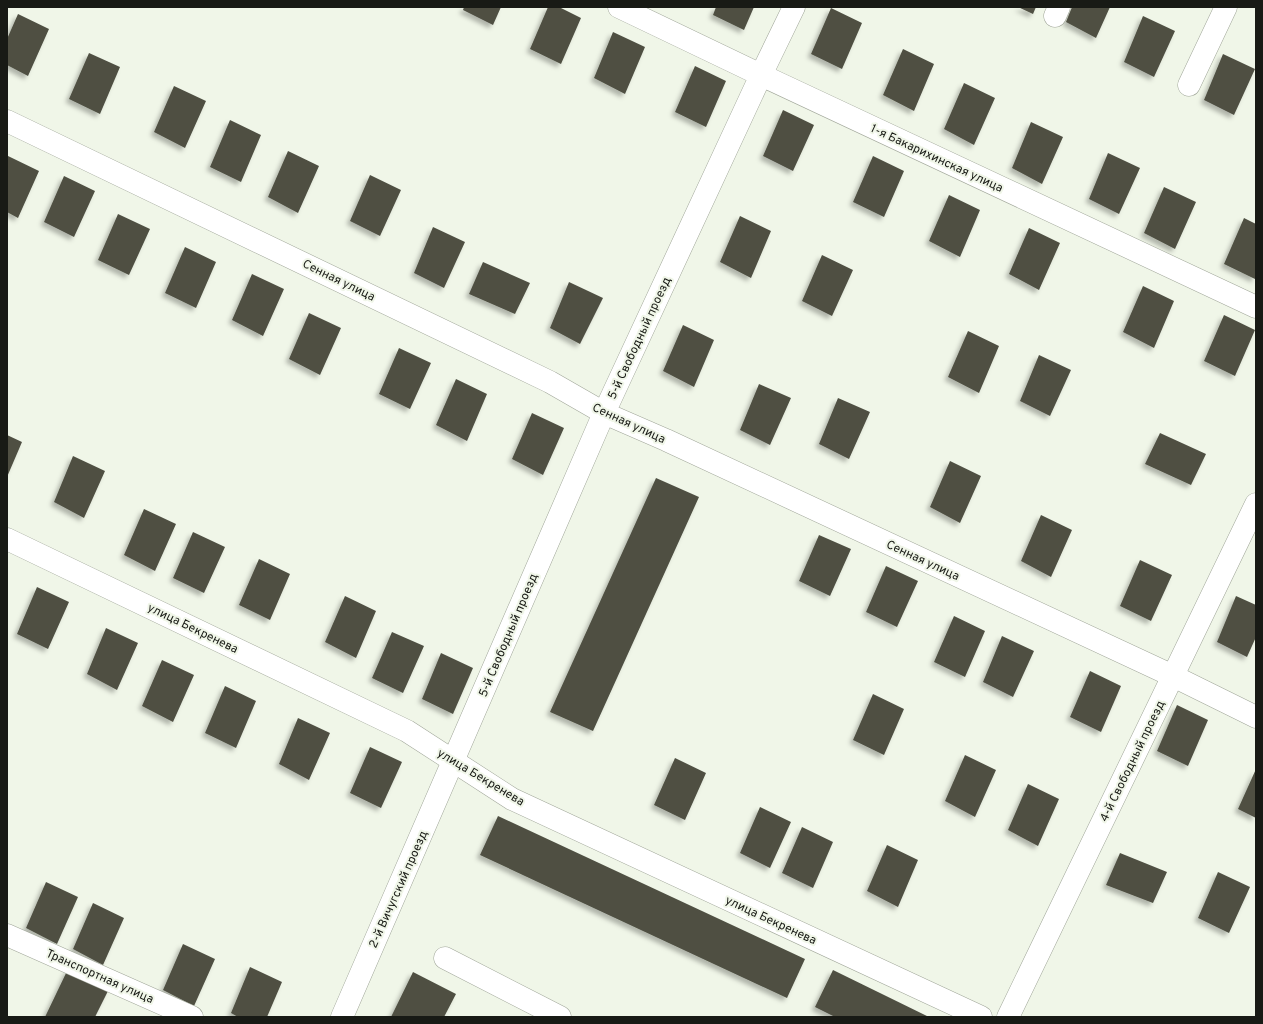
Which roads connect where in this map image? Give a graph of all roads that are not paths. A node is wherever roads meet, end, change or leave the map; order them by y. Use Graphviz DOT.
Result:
graph roads {
  1 [pos="620,7"];
  2 [pos="794,7"];
  3 [pos="1226,7"];
  4 [pos="761,75"];
  5 [pos="1189,85"];
  6 [pos="7,121"];
  7 [pos="1256,307"];
  8 [pos="604,412"];
  9 [pos="1256,504"];
  10 [pos="7,539"];
  11 [pos="1173,676"];
  12 [pos="1256,716"];
  13 [pos="453,761"];
  14 [pos="7,935"];
  15 [pos="445,958"];
  16 [pos="192,1017"];
  17 [pos="342,1017"];
  18 [pos="560,1017"];
  19 [pos="981,1017"];
  20 [pos="1008,1017"];
  1 -- 4 [label="street, 1-я Бакарихинская улица"];
  2 -- 4 [label="street, 5-й Свободный проезд"];
  3 -- 5 [label="street"];
  4 -- 7 [label="street, 1-я Бакарихинская улица"];
  4 -- 8 [label="street, 5-й Свободный проезд"];
  6 -- 8 [label="street, Сенная улица"];
  8 -- 11 [label="street, Сенная улица"];
  8 -- 13 [label="street, 5-й Свободный проезд"];
  9 -- 11 [label="street, 4-й Свободный проезд"];
  10 -- 13 [label="street, улица Бекренева"];
  11 -- 12 [label="street, Сенная улица"];
  11 -- 20 [label="street, 4-й Свободный проезд"];
  13 -- 17 [label="street, 2-й Вичугский проезд"];
  13 -- 19 [label="street, улица Бекренева"];
  14 -- 16 [label="street, Транспортная улица"];
  15 -- 18 [label="street"];
}
